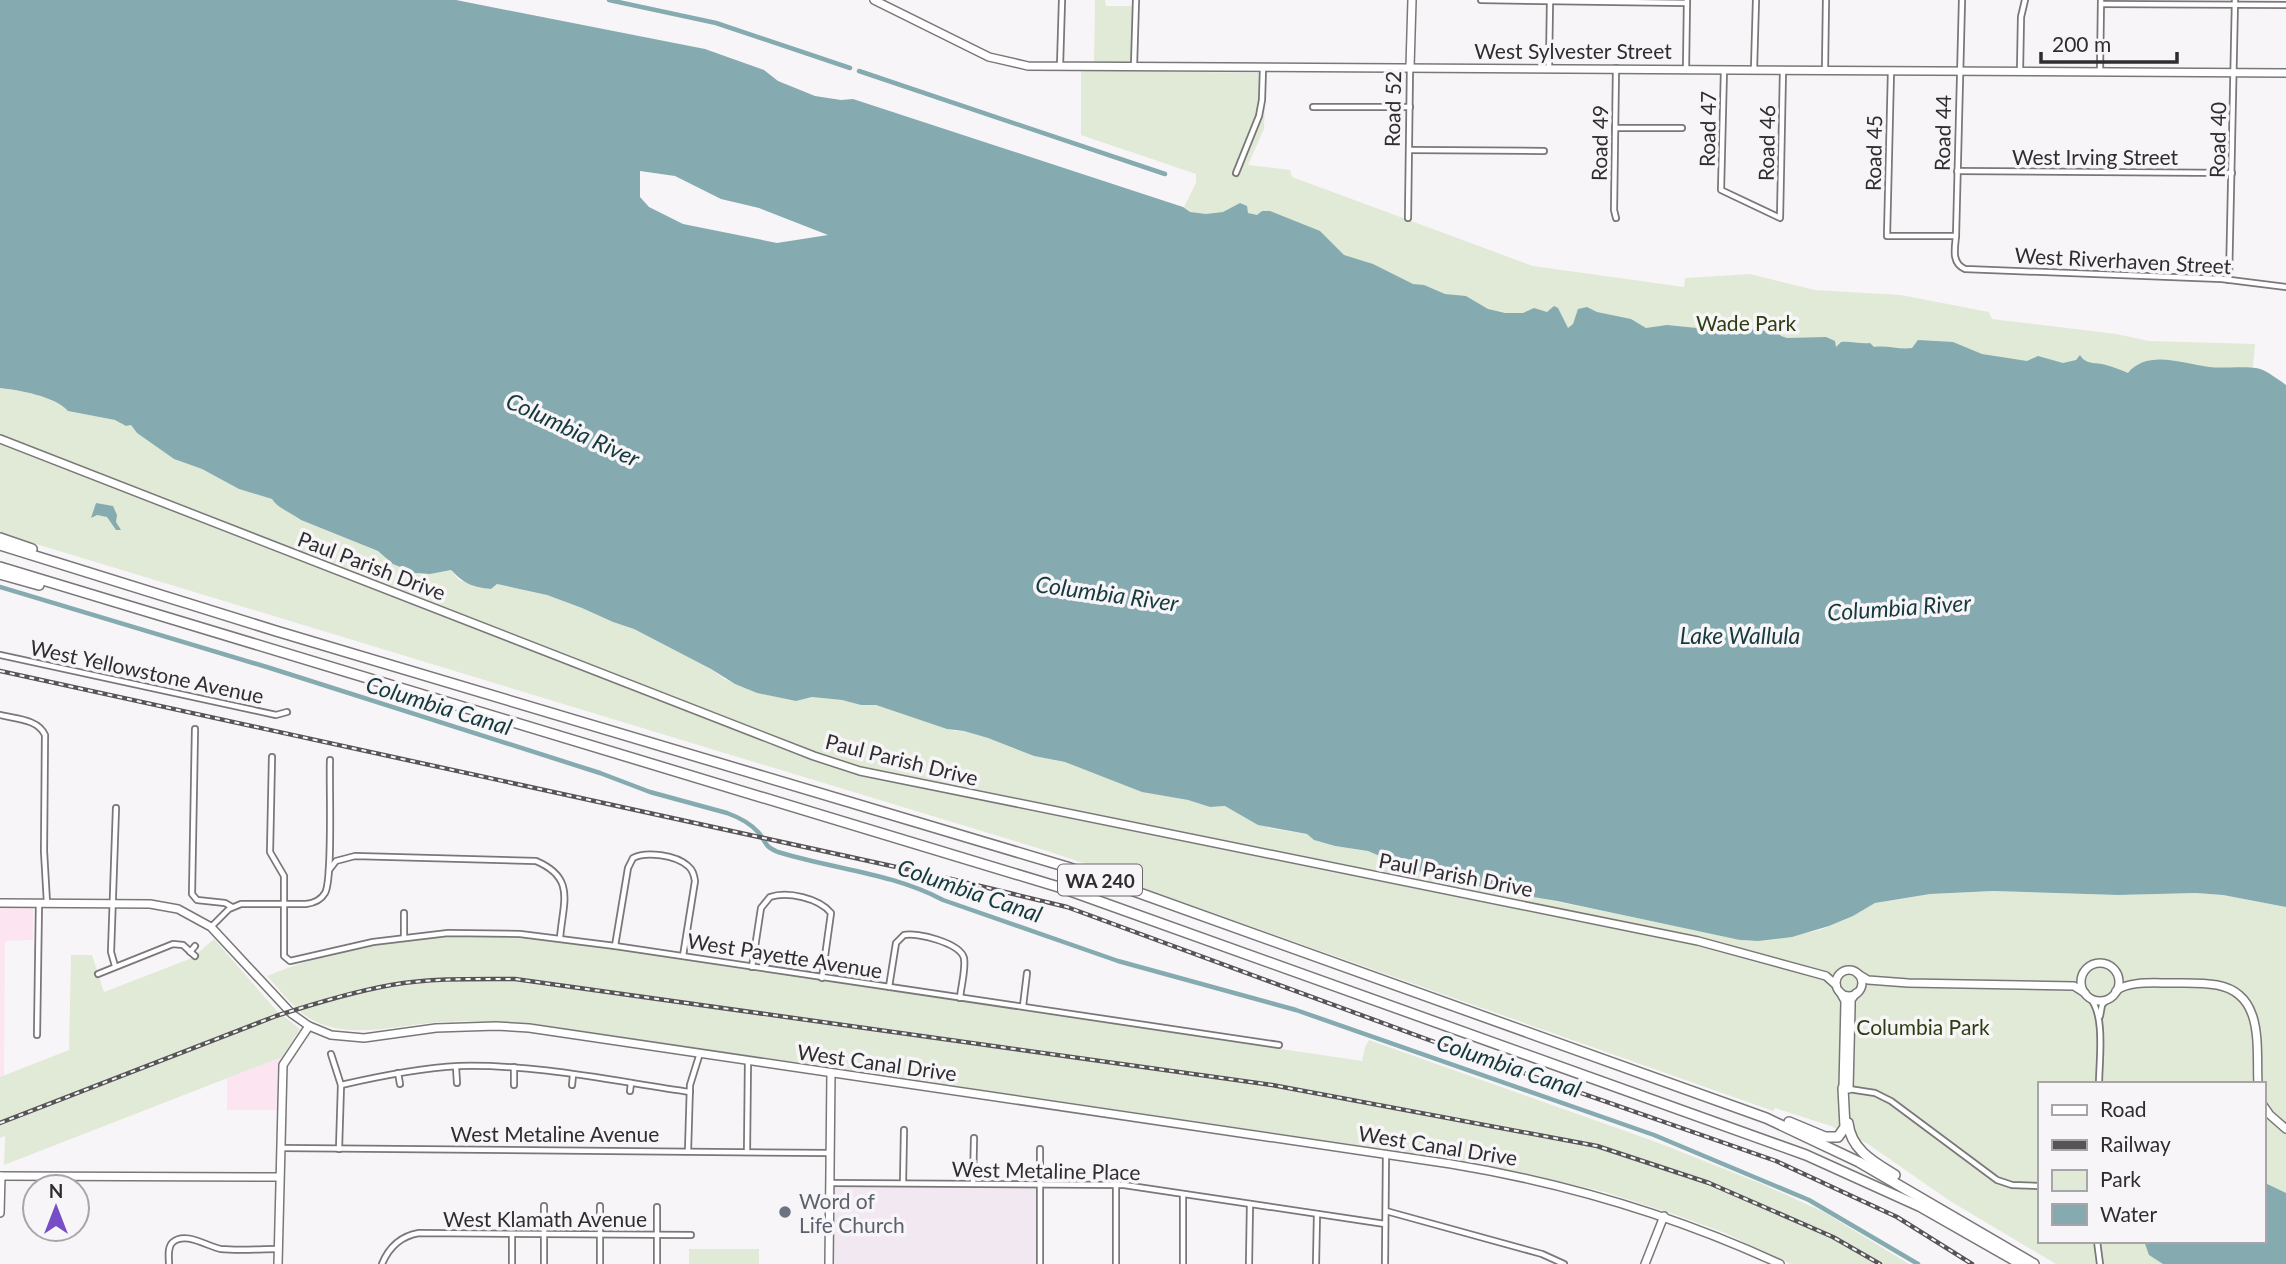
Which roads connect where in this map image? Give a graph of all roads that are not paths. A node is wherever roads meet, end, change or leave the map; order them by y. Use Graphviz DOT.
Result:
graph roads {
  1 [pos="874,0"];
  2 [pos="1062,0"];
  3 [pos="1136,0"];
  4 [pos="1412,0"];
  5 [pos="1480,0"];
  6 [pos="1550,0"];
  7 [pos="1756,0"];
  8 [pos="1826,0"];
  9 [pos="1962,0"];
  10 [pos="2025,0"];
  11 [pos="1687,1"];
  12 [pos="2101,2"];
  13 [pos="2235,2"];
  14 [pos="2286,5"];
  15 [pos="1060,66"];
  16 [pos="1134,67"];
  17 [pos="1410,67"];
  18 [pos="1263,68"];
  19 [pos="1549,68"];
  20 [pos="1616,68"];
  21 [pos="1686,69"];
  22 [pos="1724,69"];
  23 [pos="1754,69"];
  24 [pos="1783,69"];
  25 [pos="1825,70"];
  26 [pos="1891,70"];
  27 [pos="1959,71"];
  28 [pos="2020,71"];
  29 [pos="2100,72"];
  30 [pos="2234,72"];
  31 [pos="2286,73"];
  32 [pos="1313,107"];
  33 [pos="1410,107"];
  34 [pos="1615,128"];
  35 [pos="1682,128"];
  36 [pos="1410,150"];
  37 [pos="1544,151"];
  38 [pos="1957,171"];
  39 [pos="1236,173"];
  40 [pos="2232,173"];
  41 [pos="1408,218"];
  42 [pos="1616,218"];
  43 [pos="1780,218"];
  44 [pos="1955,236"];
  45 [pos="1959,266"];
  46 [pos="2229,280"];
  47 [pos="2286,287"];
  48 [pos="0,439"];
  49 [pos="0,538"];
  50 [pos="0,545"];
  51 [pos="0,567"];
  52 [pos="92,573"];
  53 [pos="0,574"];
  54 [pos="103,598"];
  55 [pos="0,655"];
  56 [pos="287,712"];
  57 [pos="0,715"];
  58 [pos="195,729"];
  59 [pos="272,757"];
  60 [pos="330,760"];
  61 [pos="116,808"];
  62 [pos="329,870"];
  63 [pos="0,903"];
  64 [pos="43,903"];
  65 [pos="114,903"];
  66 [pos="284,904"];
  67 [pos="232,907"];
  68 [pos="404,914"];
  69 [pos="211,927"];
  70 [pos="404,937"];
  71 [pos="560,938"];
  72 [pos="195,946"];
  73 [pos="615,946"];
  74 [pos="190,951"];
  75 [pos="195,956"];
  76 [pos="683,956"];
  77 [pos="115,966"];
  78 [pos="752,967"];
  79 [pos="1794,967"];
  80 [pos="1844,971"];
  81 [pos="2116,972"];
  82 [pos="1027,973"];
  83 [pos="2083,973"];
  84 [pos="98,974"];
  85 [pos="1858,974"];
  86 [pos="822,978"];
  87 [pos="1908,983"];
  88 [pos="2153,983"];
  89 [pos="2042,984"];
  90 [pos="1836,985"];
  91 [pos="889,987"];
  92 [pos="1858,991"];
  93 [pos="2116,991"];
  94 [pos="1840,992"];
  95 [pos="2087,995"];
  96 [pos="960,998"];
  97 [pos="2109,998"];
  98 [pos="1023,1006"];
  99 [pos="2099,1021"];
  100 [pos="309,1026"];
  101 [pos="37,1034"];
  102 [pos="1279,1045"];
  103 [pos="700,1053"];
  104 [pos="331,1054"];
  105 [pos="748,1060"];
  106 [pos="456,1066"];
  107 [pos="514,1068"];
  108 [pos="398,1073"];
  109 [pos="831,1073"];
  110 [pos="1643,1074"];
  111 [pos="573,1075"];
  112 [pos="2099,1082"];
  113 [pos="2258,1082"];
  114 [pos="457,1083"];
  115 [pos="631,1083"];
  116 [pos="400,1084"];
  117 [pos="341,1085"];
  118 [pos="514,1085"];
  119 [pos="572,1085"];
  120 [pos="1846,1088"];
  121 [pos="630,1091"];
  122 [pos="690,1092"];
  123 [pos="2265,1108"];
  124 [pos="2286,1129"];
  125 [pos="904,1130"];
  126 [pos="974,1138"];
  127 [pos="280,1148"];
  128 [pos="339,1149"];
  129 [pos="1041,1149"];
  130 [pos="688,1151"];
  131 [pos="747,1152"];
  132 [pos="830,1153"];
  133 [pos="1386,1154"];
  134 [pos="0,1176"];
  135 [pos="279,1177"];
  136 [pos="830,1183"];
  137 [pos="903,1183"];
  138 [pos="973,1184"];
  139 [pos="1040,1184"];
  140 [pos="1116,1185"];
  141 [pos="2038,1186"];
  142 [pos="1183,1194"];
  143 [pos="1250,1204"];
  144 [pos="544,1206"];
  145 [pos="600,1206"];
  146 [pos="657,1207"];
  147 [pos="1385,1211"];
  148 [pos="0,1213"];
  149 [pos="1317,1214"];
  150 [pos="1954,1215"];
  151 [pos="1664,1216"];
  152 [pos="1385,1224"];
  153 [pos="512,1234"];
  154 [pos="544,1234"];
  155 [pos="600,1235"];
  156 [pos="657,1235"];
  157 [pos="691,1235"];
  158 [pos="2097,1243"];
  159 [pos="278,1249"];
  160 [pos="169,1264"];
  161 [pos="278,1264"];
  162 [pos="382,1264"];
  163 [pos="512,1264"];
  164 [pos="544,1264"];
  165 [pos="600,1264"];
  166 [pos="657,1264"];
  167 [pos="829,1264"];
  168 [pos="1040,1264"];
  169 [pos="1116,1264"];
  170 [pos="1183,1264"];
  171 [pos="1249,1264"];
  172 [pos="1316,1264"];
  173 [pos="1385,1264"];
  174 [pos="1564,1264"];
  175 [pos="1645,1264"];
  176 [pos="1780,1264"];
  177 [pos="2021,1264"];
  178 [pos="2034,1264"];
  179 [pos="2100,1264"];
  1 -- 15 [label="street, West Sylvester Street"];
  2 -- 15 [label="street"];
  3 -- 16 [label="street"];
  4 -- 17 [label="street, Road 52"];
  5 -- 6 [label="street"];
  6 -- 11 [label="street"];
  6 -- 19 [label="street"];
  7 -- 23 [label="street"];
  8 -- 25 [label="street"];
  9 -- 27 [label="street, Road 44"];
  10 -- 28 [label="street"];
  11 -- 21 [label="street"];
  12 -- 13 [label="street"];
  12 -- 29 [label="street"];
  13 -- 14 [label="street"];
  13 -- 30 [label="street, Road 40"];
  15 -- 16 [label="street, West Sylvester Street"];
  16 -- 18 [label="street, West Sylvester Street"];
  17 -- 18 [label="street, West Sylvester Street"];
  17 -- 19 [label="street, West Sylvester Street"];
  17 -- 33 [label="street, Road 52"];
  18 -- 39 [label="street"];
  19 -- 20 [label="street, West Sylvester Street"];
  20 -- 21 [label="street, West Sylvester Street"];
  20 -- 34 [label="street, Road 49"];
  21 -- 22 [label="street, West Sylvester Street"];
  22 -- 23 [label="street, West Sylvester Street"];
  22 -- 43 [label="street, Road 47"];
  23 -- 24 [label="street, West Sylvester Street"];
  24 -- 25 [label="street, West Sylvester Street"];
  24 -- 43 [label="street, Road 46"];
  25 -- 26 [label="street, West Sylvester Street"];
  26 -- 27 [label="street, West Sylvester Street"];
  26 -- 44 [label="street, Road 45"];
  27 -- 28 [label="street, West Sylvester Street"];
  27 -- 38 [label="street, Road 44"];
  28 -- 29 [label="street, West Sylvester Street"];
  29 -- 30 [label="street, West Sylvester Street"];
  30 -- 31 [label="street, West Sylvester Street"];
  30 -- 40 [label="street, Road 40"];
  32 -- 33 [label="street"];
  33 -- 36 [label="street, Road 52"];
  34 -- 35 [label="street"];
  34 -- 42 [label="street, Road 49"];
  36 -- 37 [label="street"];
  36 -- 41 [label="street, Road 52"];
  38 -- 40 [label="street, West Irving Street"];
  38 -- 44 [label="street, Road 44"];
  40 -- 46 [label="street, Road 40"];
  44 -- 45 [label="street, Road 44"];
  45 -- 46 [label="street, West Riverhaven Street"];
  46 -- 47 [label="street, West Riverhaven Street"];
  48 -- 79 [label="street, Paul Parish Drive"];
  49 -- 52 [label="highway"];
  50 -- 52 [label="highway, WA 240"];
  51 -- 54 [label="highway, WA 240"];
  52 -- 110 [label="highway, WA 240"];
  53 -- 54 [label="highway"];
  54 -- 177 [label="highway, WA 240"];
  55 -- 56 [label="street, West Yellowstone Avenue"];
  57 -- 64 [label="street"];
  58 -- 67 [label="street"];
  59 -- 66 [label="street"];
  60 -- 62 [label="street"];
  61 -- 65 [label="street"];
  62 -- 66 [label="street"];
  62 -- 71 [label="street"];
  63 -- 64 [label="street, West Canal Drive"];
  64 -- 65 [label="street, West Canal Drive"];
  64 -- 101 [label="street"];
  65 -- 69 [label="street, West Canal Drive"];
  65 -- 77 [label="street"];
  66 -- 67 [label="street"];
  66 -- 70 [label="street, West Payette Avenue"];
  67 -- 69 [label="street"];
  68 -- 70 [label="street"];
  69 -- 100 [label="street, West Canal Drive"];
  70 -- 71 [label="street, West Payette Avenue"];
  71 -- 73 [label="street, West Payette Avenue"];
  72 -- 74 [label="street"];
  73 -- 76 [label="street, West Payette Avenue"];
  73 -- 76 [label="street"];
  74 -- 75 [label="street"];
  74 -- 77 [label="street"];
  76 -- 78 [label="street, West Payette Avenue"];
  77 -- 84 [label="street"];
  78 -- 86 [label="street, West Payette Avenue"];
  78 -- 86 [label="street"];
  79 -- 80 [label="street, Paul Parish Drive"];
  79 -- 90 [label="street, Paul Parish Drive"];
  80 -- 85 [label="street"];
  80 -- 90 [label="street"];
  81 -- 83 [label="street"];
  81 -- 88 [label="street"];
  81 -- 93 [label="street"];
  82 -- 98 [label="street"];
  83 -- 89 [label="street"];
  83 -- 95 [label="street"];
  85 -- 87 [label="street"];
  85 -- 92 [label="street"];
  86 -- 91 [label="street, West Payette Avenue"];
  87 -- 89 [label="street"];
  87 -- 92 [label="street"];
  88 -- 93 [label="street"];
  88 -- 113 [label="street"];
  89 -- 95 [label="street"];
  90 -- 94 [label="street"];
  91 -- 96 [label="street, West Payette Avenue"];
  91 -- 96 [label="street"];
  92 -- 94 [label="street"];
  92 -- 120 [label="street"];
  93 -- 97 [label="street"];
  94 -- 120 [label="street"];
  95 -- 97 [label="street"];
  95 -- 99 [label="street"];
  96 -- 98 [label="street, West Payette Avenue"];
  97 -- 99 [label="street"];
  98 -- 102 [label="street, West Payette Avenue"];
  99 -- 112 [label="street"];
  100 -- 103 [label="street, West Canal Drive"];
  100 -- 127 [label="street"];
  103 -- 105 [label="street, West Canal Drive"];
  103 -- 122 [label="street"];
  104 -- 117 [label="street"];
  105 -- 109 [label="street, West Canal Drive"];
  105 -- 131 [label="street"];
  106 -- 107 [label="street"];
  106 -- 108 [label="street"];
  106 -- 114 [label="street"];
  107 -- 111 [label="street"];
  107 -- 118 [label="street"];
  108 -- 116 [label="street"];
  108 -- 117 [label="street"];
  109 -- 132 [label="street"];
  109 -- 133 [label="street, West Canal Drive"];
  110 -- 120 [label="highway"];
  110 -- 150 [label="highway, WA 240"];
  111 -- 115 [label="street"];
  111 -- 119 [label="street"];
  115 -- 121 [label="street"];
  115 -- 122 [label="street"];
  117 -- 128 [label="street"];
  120 -- 141 [label="street"];
  120 -- 150 [label="highway"];
  122 -- 130 [label="street"];
  123 -- 124 [label="street"];
  125 -- 137 [label="street"];
  126 -- 138 [label="street"];
  127 -- 128 [label="street, West Metaline Avenue"];
  127 -- 135 [label="street"];
  128 -- 130 [label="street, West Metaline Avenue"];
  129 -- 139 [label="street"];
  130 -- 131 [label="street, West Metaline Avenue"];
  131 -- 132 [label="street, West Metaline Avenue"];
  132 -- 136 [label="street"];
  133 -- 147 [label="street"];
  133 -- 151 [label="street, West Canal Drive"];
  134 -- 135 [label="street"];
  134 -- 148 [label="street"];
  135 -- 159 [label="street"];
  136 -- 137 [label="street, West Metaline Place"];
  136 -- 167 [label="street"];
  137 -- 138 [label="street, West Metaline Place"];
  138 -- 139 [label="street, West Metaline Place"];
  139 -- 140 [label="street, West Metaline Place"];
  139 -- 168 [label="street"];
  140 -- 142 [label="street, West Metaline Place"];
  140 -- 169 [label="street"];
  142 -- 143 [label="street, West Metaline Place"];
  142 -- 170 [label="street"];
  143 -- 149 [label="street, West Metaline Place"];
  143 -- 171 [label="street"];
  144 -- 154 [label="street"];
  145 -- 155 [label="street"];
  146 -- 156 [label="street"];
  147 -- 152 [label="street"];
  147 -- 174 [label="street"];
  149 -- 152 [label="street, West Metaline Place"];
  149 -- 172 [label="street"];
  150 -- 178 [label="highway, WA 240"];
  151 -- 175 [label="street"];
  151 -- 176 [label="street, West Canal Drive"];
  152 -- 173 [label="street"];
  153 -- 154 [label="street, West Klamath Avenue"];
  153 -- 162 [label="street, West Klamath Avenue"];
  153 -- 163 [label="street"];
  154 -- 155 [label="street, West Klamath Avenue"];
  154 -- 164 [label="street"];
  155 -- 156 [label="street, West Klamath Avenue"];
  155 -- 165 [label="street"];
  156 -- 157 [label="street, West Klamath Avenue"];
  156 -- 166 [label="street"];
  158 -- 179 [label="street"];
  159 -- 160 [label="street"];
  159 -- 161 [label="street"];
}
